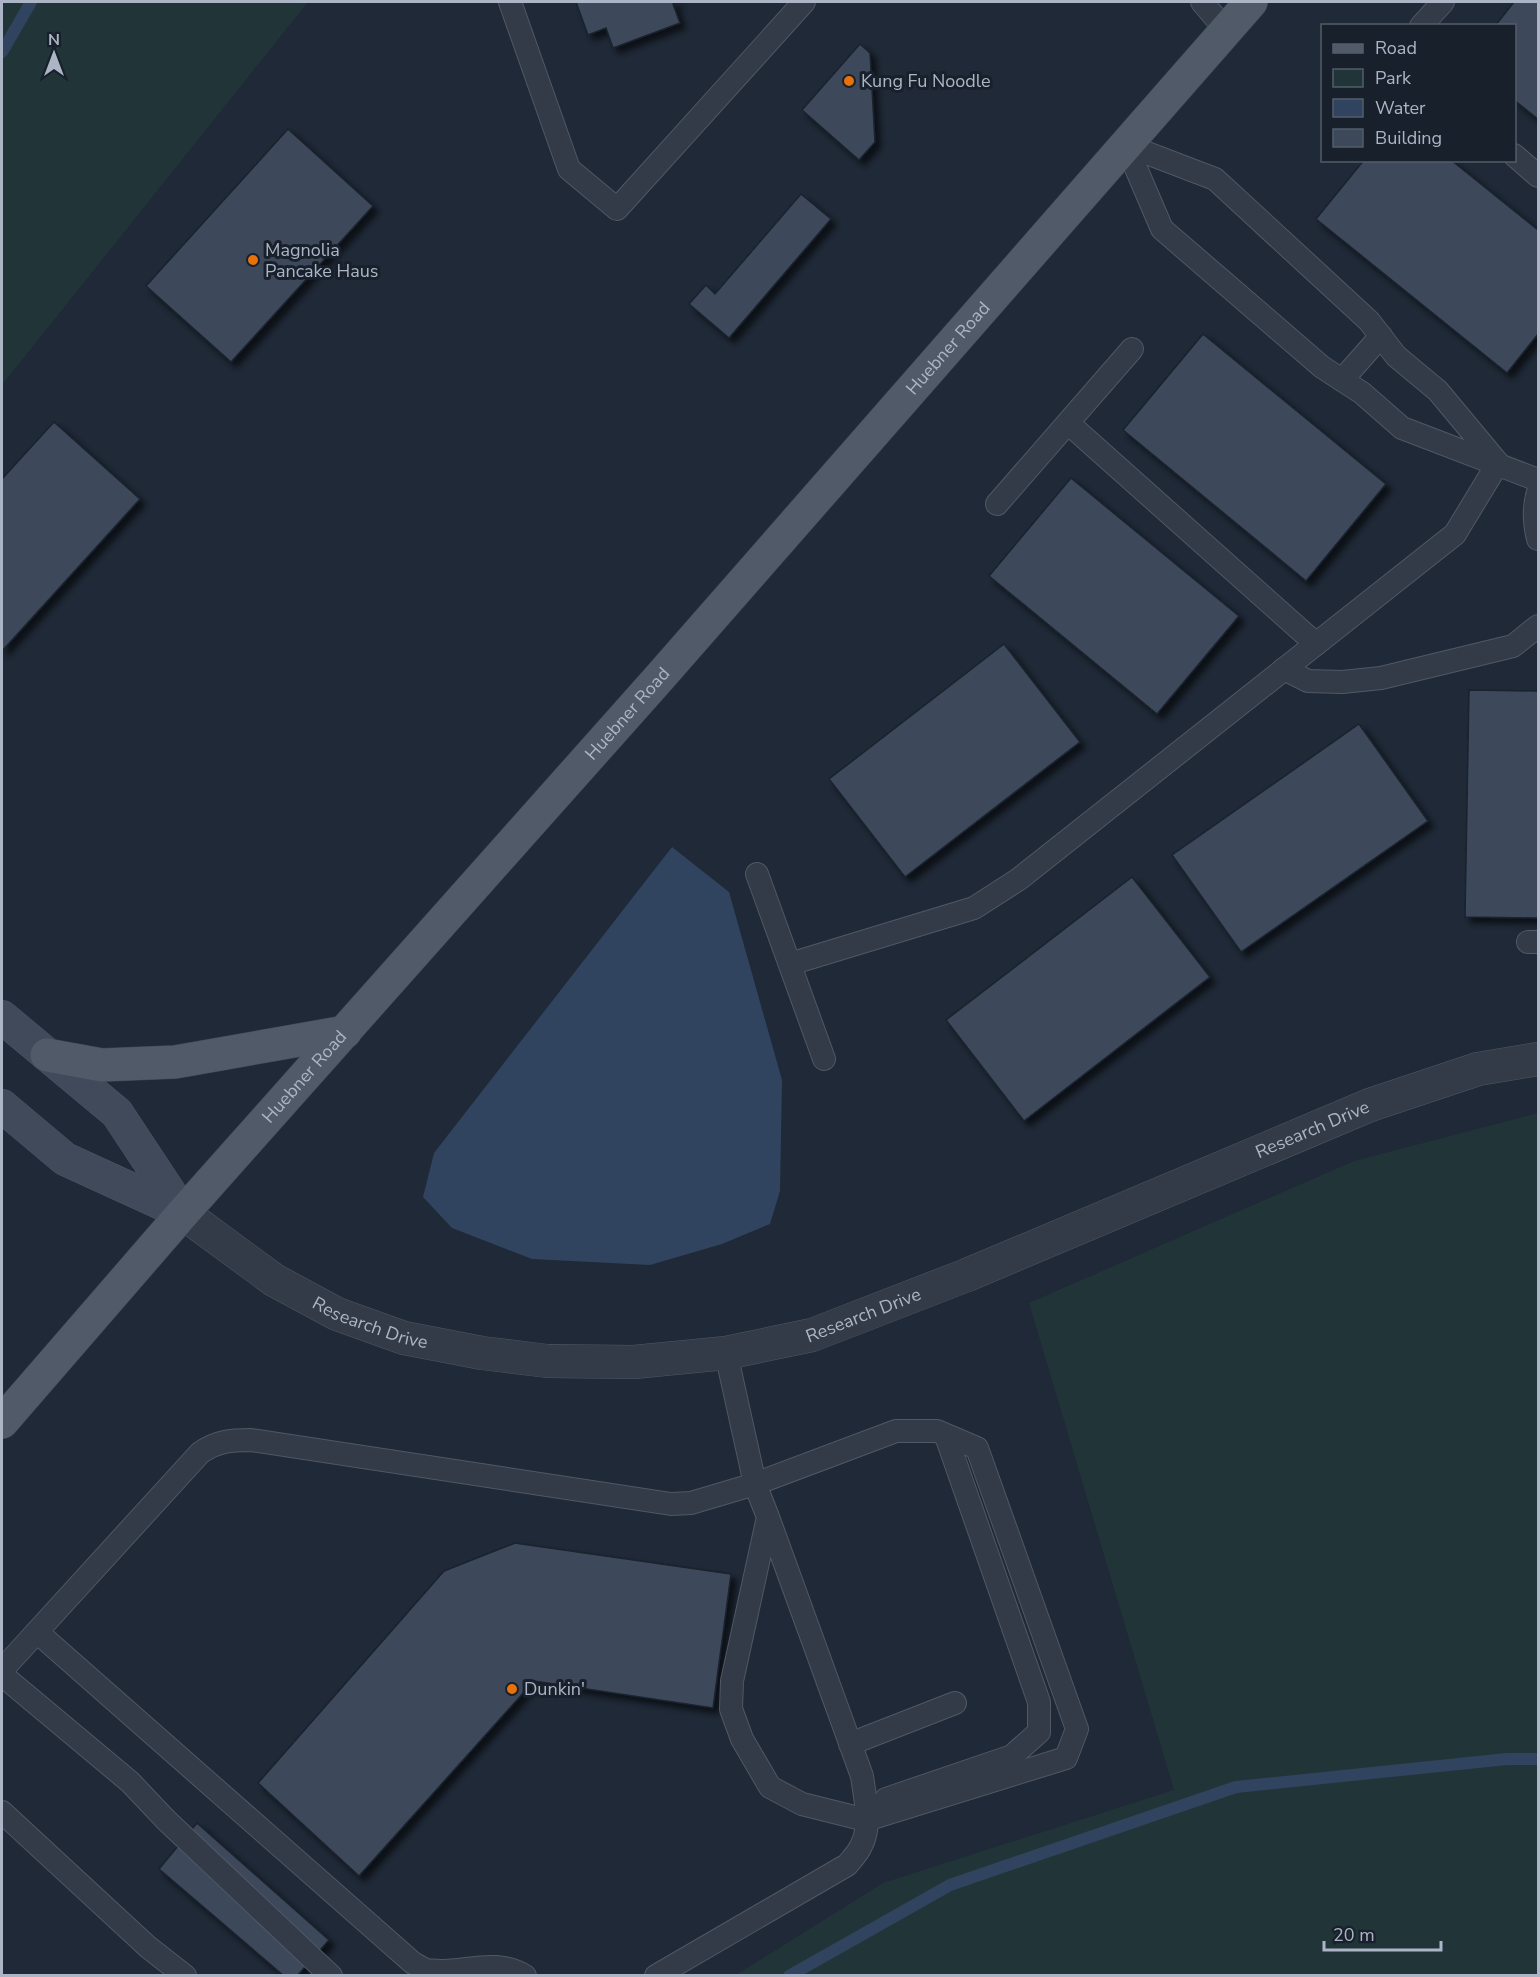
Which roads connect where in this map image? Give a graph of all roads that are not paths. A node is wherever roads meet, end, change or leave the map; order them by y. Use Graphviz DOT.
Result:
graph roads {
  1 [pos="510,2"];
  2 [pos="804,2"];
  3 [pos="1202,2"];
  4 [pos="1251,2"];
  5 [pos="1443,2"];
  6 [pos="1422,24"];
  7 [pos="1226,30"];
  8 [pos="1126,145"];
  9 [pos="1516,156"];
  10 [pos="1539,176"];
  11 [pos="1381,336"];
  12 [pos="1132,349"];
  13 [pos="1342,380"];
  14 [pos="1068,423"];
  15 [pos="1498,464"];
  16 [pos="1539,480"];
  17 [pos="1539,492"];
  18 [pos="997,504"];
  19 [pos="1539,539"];
  20 [pos="1539,626"];
  21 [pos="1316,644"];
  22 [pos="1284,669"];
  23 [pos="758,874"];
  24 [pos="790,964"];
  25 [pos="2,1017"];
  26 [pos="345,1032"];
  27 [pos="47,1055"];
  28 [pos="824,1059"];
  29 [pos="1539,1059"];
  30 [pos="2,1106"];
  31 [pos="183,1213"];
  32 [pos="726,1353"];
  33 [pos="2,1422"];
  34 [pos="946,1436"];
  35 [pos="755,1484"];
  36 [pos="768,1518"];
  37 [pos="37,1632"];
  38 [pos="2,1670"];
  39 [pos="2,1675"];
  40 [pos="955,1703"];
  41 [pos="850,1744"];
  42 [pos="2,1812"];
  43 [pos="866,1813"];
  44 [pos="185,1976"];
  45 [pos="331,1976"];
  46 [pos="525,1976"];
  47 [pos="656,1976"];
  1 -- 2 [label="lane"];
  3 -- 7 [label="lane"];
  4 -- 7 [label="main road, Huebner Road"];
  5 -- 6 [label="lane"];
  7 -- 8 [label="main road, Huebner Road"];
  8 -- 11 [label="lane"];
  8 -- 13 [label="lane"];
  8 -- 26 [label="main road, Huebner Road"];
  9 -- 10 [label="lane"];
  11 -- 13 [label="lane"];
  11 -- 15 [label="lane"];
  12 -- 14 [label="lane"];
  13 -- 15 [label="lane"];
  14 -- 18 [label="lane"];
  14 -- 21 [label="lane"];
  15 -- 16 [label="lane"];
  15 -- 21 [label="lane"];
  17 -- 19 [label="lane"];
  20 -- 22 [label="lane"];
  21 -- 22 [label="lane"];
  22 -- 24 [label="lane"];
  23 -- 24 [label="lane"];
  24 -- 28 [label="lane"];
  25 -- 27 [label="main road, Research Drive"];
  26 -- 27 [label="main road"];
  26 -- 31 [label="main road, Huebner Road"];
  27 -- 31 [label="main road, Research Drive"];
  29 -- 32 [label="street, Research Drive"];
  30 -- 31 [label="main road, Research Drive"];
  31 -- 32 [label="street, Research Drive"];
  31 -- 33 [label="main road, Huebner Road"];
  32 -- 35 [label="lane"];
  34 -- 35 [label="lane"];
  34 -- 43 [label="lane"];
  34 -- 43 [label="lane"];
  35 -- 36 [label="lane"];
  35 -- 37 [label="lane"];
  36 -- 41 [label="lane"];
  36 -- 43 [label="lane"];
  37 -- 38 [label="lane"];
  37 -- 46 [label="lane"];
  39 -- 45 [label="lane"];
  40 -- 41 [label="lane"];
  41 -- 43 [label="lane"];
  42 -- 44 [label="lane"];
  43 -- 47 [label="lane"];
}
